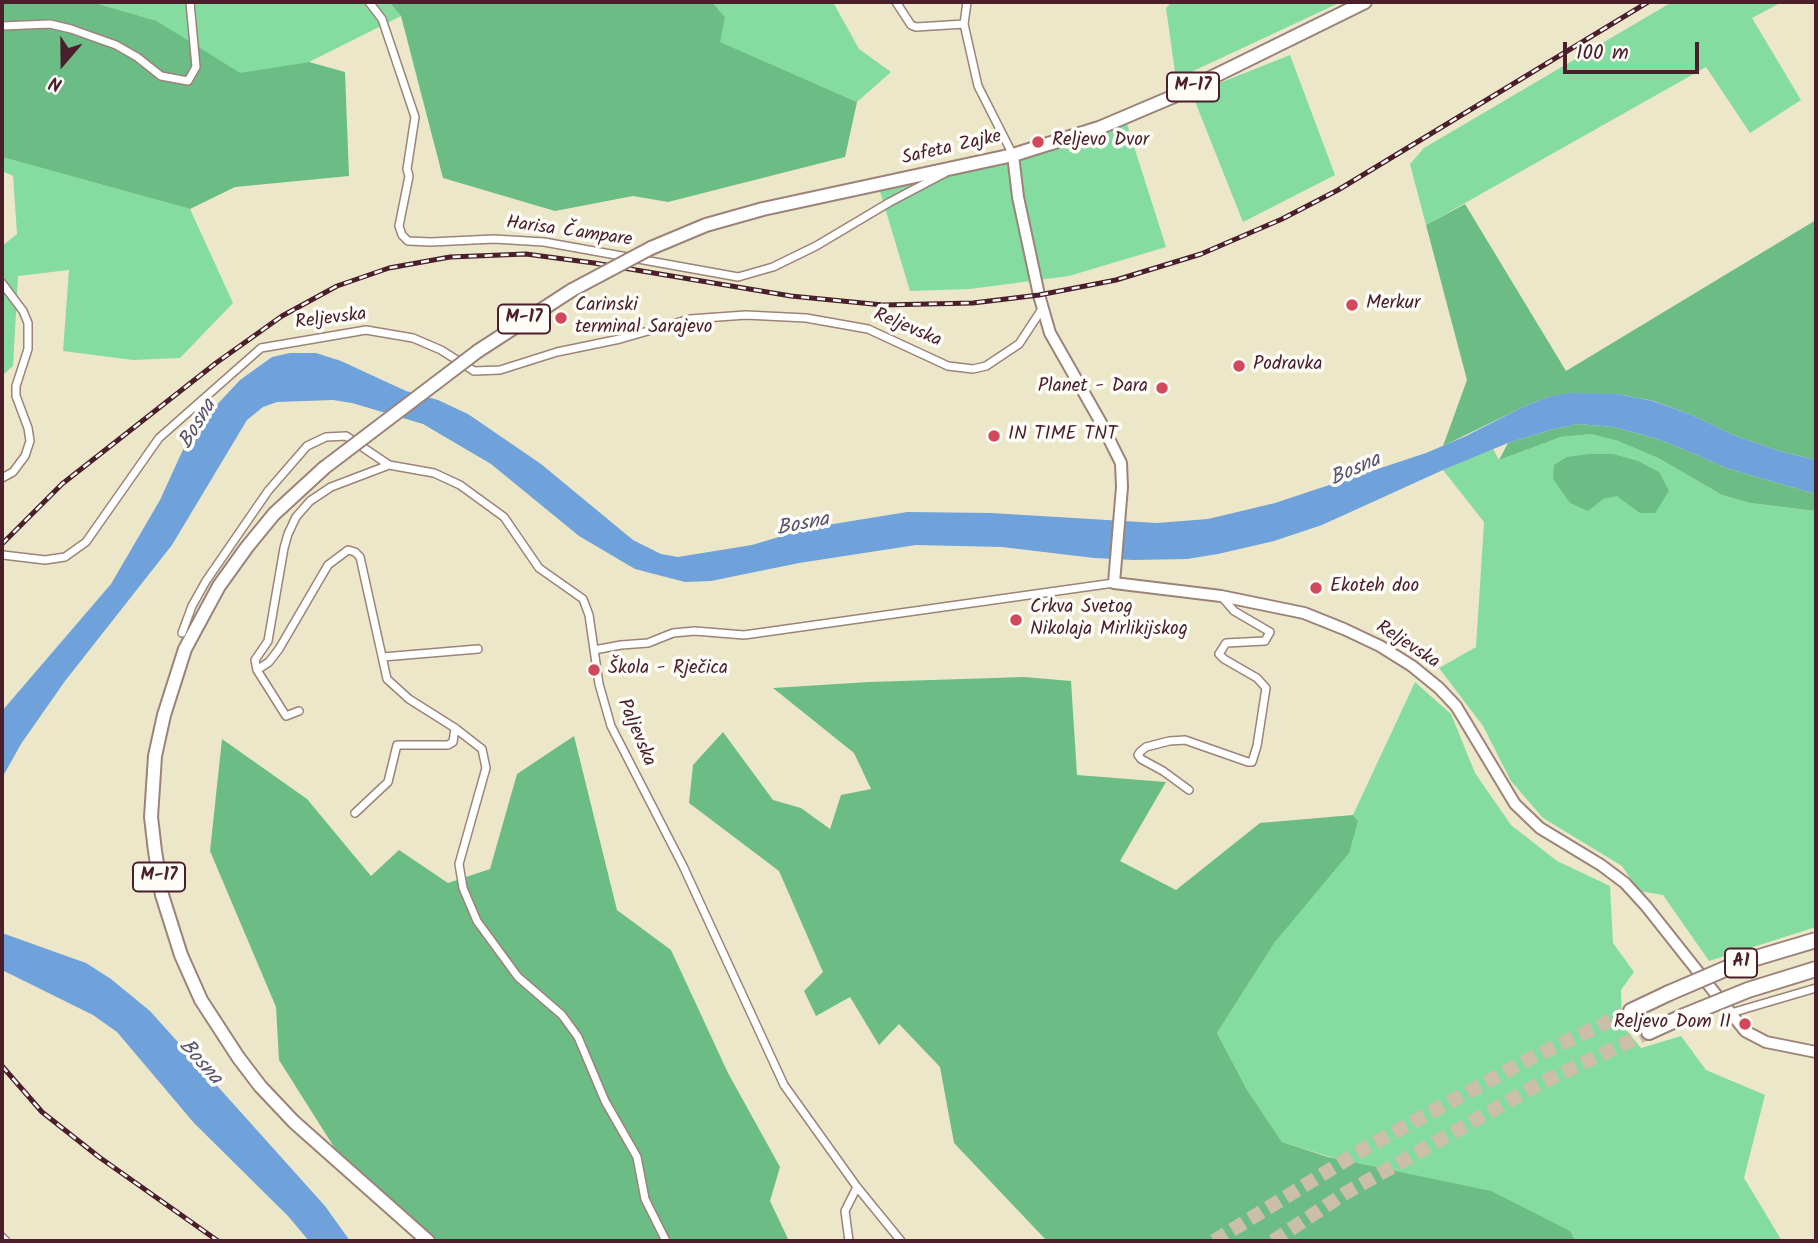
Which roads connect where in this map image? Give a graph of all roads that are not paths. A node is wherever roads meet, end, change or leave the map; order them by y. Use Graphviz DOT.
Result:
graph roads {
  1 [pos="190,2"];
  2 [pos="369,2"];
  3 [pos="896,2"];
  4 [pos="967,2"];
  5 [pos="1365,2"];
  6 [pos="964,24"];
  7 [pos="2,26"];
  8 [pos="1013,155"];
  9 [pos="952,169"];
  10 [pos="2,283"];
  11 [pos="1042,309"];
  12 [pos="388,465"];
  13 [pos="2,478"];
  14 [pos="3,555"];
  15 [pos="1114,583"];
  16 [pos="1221,596"];
  17 [pos="182,633"];
  18 [pos="478,649"];
  19 [pos="594,650"];
  20 [pos="383,657"];
  21 [pos="257,670"];
  22 [pos="299,711"];
  23 [pos="455,728"];
  24 [pos="1188,790"];
  25 [pos="355,813"];
  26 [pos="1816,940"];
  27 [pos="1816,969"];
  28 [pos="1816,988"];
  29 [pos="1631,1011"];
  30 [pos="1731,1013"];
  31 [pos="1648,1032"];
  32 [pos="1816,1052"];
  33 [pos="857,1186"];
  34 [pos="2,1237"];
  35 [pos="6,1241"];
  36 [pos="428,1241"];
  37 [pos="666,1241"];
  38 [pos="849,1241"];
  39 [pos="901,1241"];
  1 -- 7 [label="street"];
  2 -- 9 [label="street, Harisa Čampare"];
  3 -- 6 [label="street"];
  4 -- 6 [label="street"];
  5 -- 8 [label="main road, Safeta Zajke / M-17"];
  6 -- 8 [label="street"];
  8 -- 9 [label="main road, Safeta Zajke / M-17"];
  8 -- 11 [label="main road"];
  9 -- 36 [label="main road, Safeta Zajke / M-17, bridge"];
  10 -- 13 [label="street"];
  11 -- 14 [label="street, Reljevska"];
  11 -- 15 [label="main road"];
  12 -- 17 [label="street"];
  12 -- 19 [label="street"];
  12 -- 21 [label="street"];
  15 -- 16 [label="main road, Reljevska"];
  15 -- 19 [label="street"];
  16 -- 24 [label="street"];
  16 -- 30 [label="main road, Reljevska"];
  18 -- 20 [label="street"];
  19 -- 33 [label="street, Paljevska"];
  20 -- 21 [label="street"];
  20 -- 23 [label="street"];
  21 -- 22 [label="street"];
  23 -- 25 [label="street"];
  23 -- 37 [label="street"];
  26 -- 29 [label="highway, A1, bridge"];
  27 -- 31 [label="highway, A1, bridge"];
  28 -- 30 [label="street"];
  30 -- 32 [label="main road, Reljevska"];
  33 -- 38 [label="street"];
  33 -- 39 [label="street, Paljevska"];
  34 -- 35 [label="street"];
}
